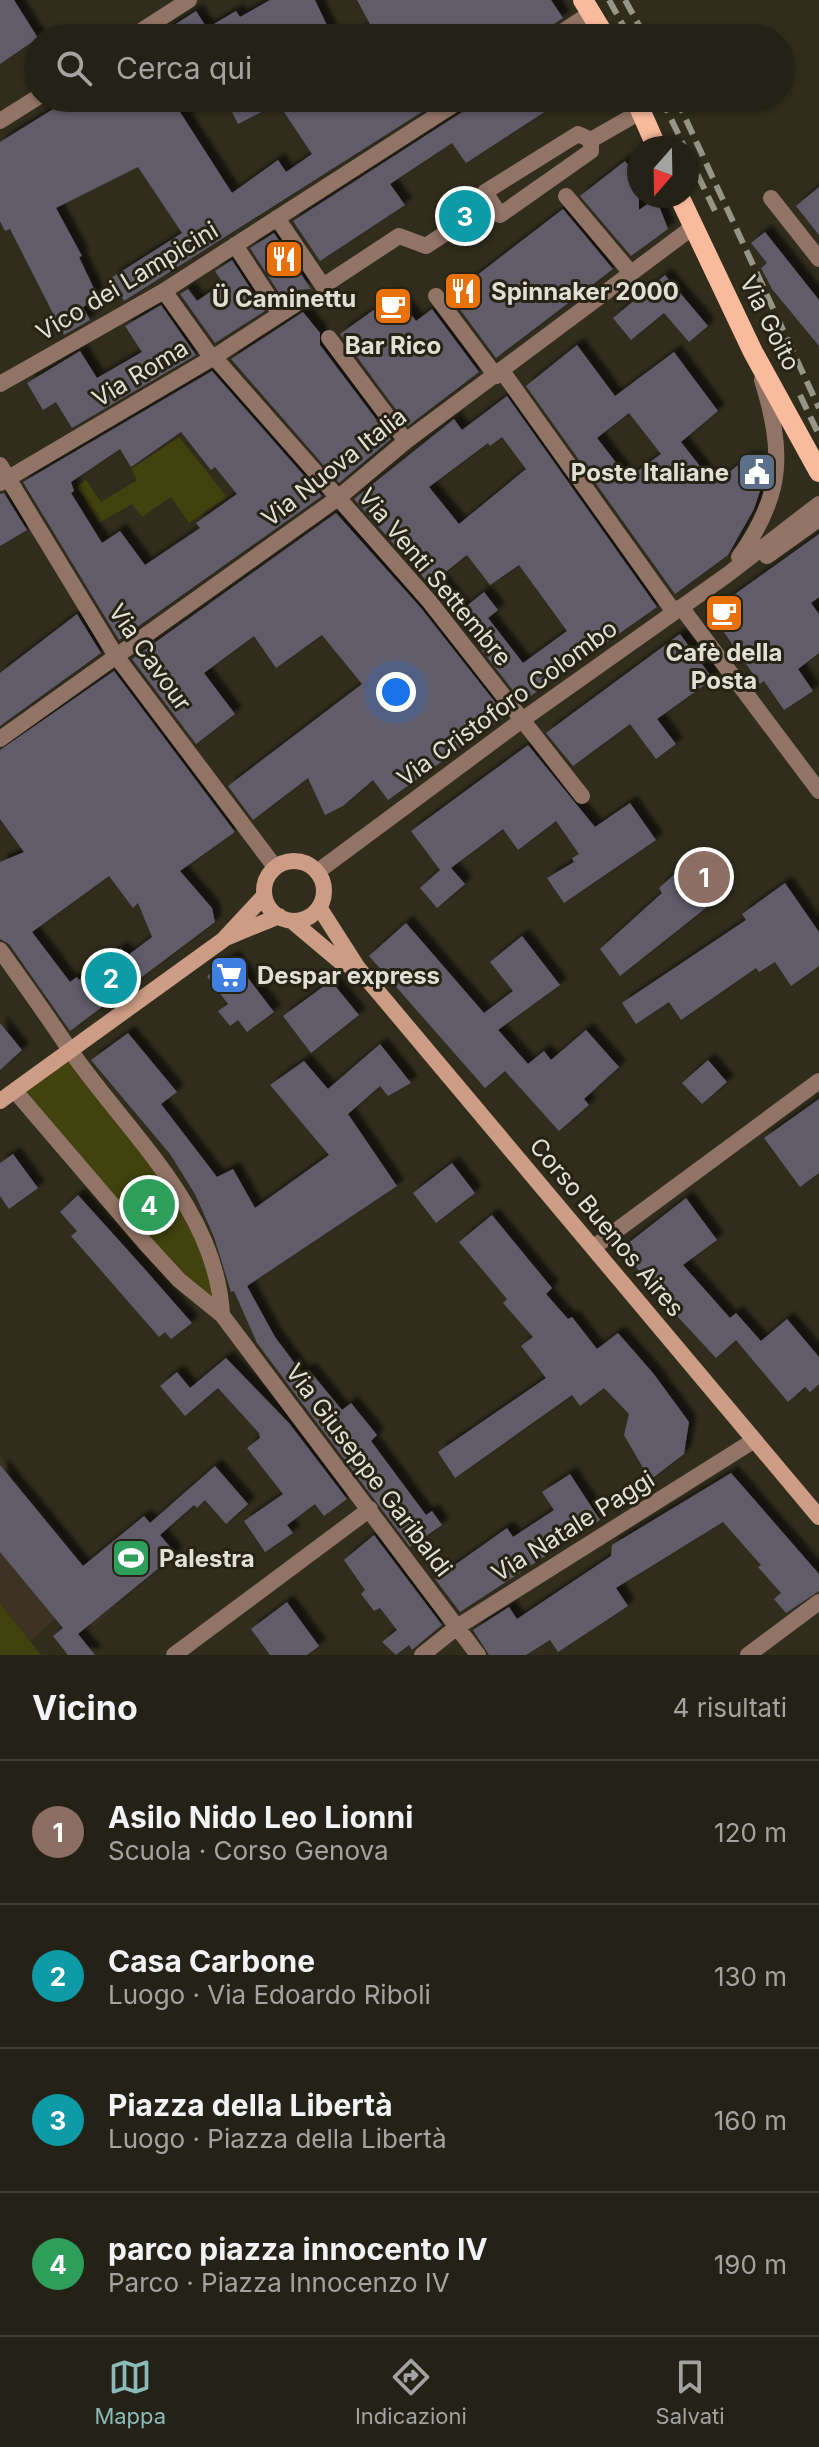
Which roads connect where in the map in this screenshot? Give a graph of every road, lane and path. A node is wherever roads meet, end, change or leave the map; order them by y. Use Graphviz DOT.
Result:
graph roads {
  1 [pos="189,0"];
  2 [pos="587,7"];
  3 [pos="152,24"];
  4 [pos="568,24"];
  5 [pos="24,106"];
  6 [pos="442,112"];
  7 [pos="630,112"];
  8 [pos="641,112"];
  9 [pos="0,121"];
  10 [pos="652,136"];
  11 [pos="591,145"];
  12 [pos="566,196"];
  13 [pos="771,198"];
  14 [pos="491,203"];
  15 [pos="684,208"];
  16 [pos="277,218"];
  17 [pos="693,227"];
  18 [pos="235,245"];
  19 [pos="819,259"];
  20 [pos="631,273"];
  21 [pos="164,291"];
  22 [pos="436,296"];
  23 [pos="302,300"];
  24 [pos="280,314"];
  25 [pos="329,338"];
  26 [pos="753,352"];
  27 [pos="213,357"];
  28 [pos="499,374"];
  29 [pos="0,384"];
  30 [pos="406,441"];
  31 [pos="819,472"];
  32 [pos="3,475"];
  33 [pos="338,498"];
  34 [pos="819,504"];
  35 [pos="819,519"];
  36 [pos="727,575"];
  37 [pos="677,609"];
  38 [pos="116,656"];
  39 [pos="522,720"];
  40 [pos="0,739"];
  41 [pos="819,791"];
  42 [pos="582,796"];
  43 [pos="275,867"];
  44 [pos="317,872"];
  45 [pos="264,896"];
  46 [pos="319,907"];
  47 [pos="285,918"];
  48 [pos="223,940"];
  49 [pos="0,950"];
  50 [pos="358,968"];
  51 [pos="71,1051"];
  52 [pos="819,1081"];
  53 [pos="6,1094"];
  54 [pos="594,1247"];
  55 [pos="222,1315"];
  56 [pos="753,1441"];
  57 [pos="370,1509"];
  58 [pos="819,1517"];
  59 [pos="819,1602"];
  60 [pos="457,1627"];
  61 [pos="174,1655"];
  62 [pos="422,1655"];
  63 [pos="478,1655"];
  64 [pos="748,1655"];
  1 -- 3 [label="street"];
  2 -- 4 [label="street"];
  5 -- 9 [label="street"];
  6 -- 16 [label="street, Vico dei Lampicini"];
  7 -- 11 [label="street"];
  8 -- 10 [label="main road"];
  11 -- 14 [label="street"];
  11 -- 14 [label="street"];
  12 -- 20 [label="street"];
  13 -- 19 [label="street"];
  14 -- 16 [label="street"];
  15 -- 17 [label="main road, Via Goito"];
  16 -- 18 [label="street, Vico dei Lampicini"];
  17 -- 20 [label="street, Via Nuova Italia"];
  17 -- 26 [label="main road, Via Goito"];
  18 -- 21 [label="street, Vico dei Lampicini"];
  18 -- 24 [label="street"];
  20 -- 28 [label="street, Via Nuova Italia"];
  21 -- 27 [label="street, Via Venti Settembre"];
  21 -- 29 [label="street, Vico dei Lampicini"];
  22 -- 28 [label="street"];
  23 -- 24 [label="street, Via Roma"];
  24 -- 27 [label="street, Via Roma"];
  25 -- 30 [label="street"];
  26 -- 31 [label="main road, Via Goito"];
  26 -- 36 [label="street, Via Cristoforo Colombo"];
  27 -- 32 [label="street, Via Roma"];
  27 -- 33 [label="street, Via Venti Settembre"];
  28 -- 30 [label="street, Via Nuova Italia"];
  28 -- 37 [label="street"];
  30 -- 33 [label="street, Via Nuova Italia"];
  32 -- 38 [label="street, Via Cavour"];
  33 -- 38 [label="street, Via Nuova Italia"];
  33 -- 39 [label="street, Via Venti Settembre"];
  34 -- 36 [label="street, Via Cristoforo Colombo"];
  35 -- 36 [label="street, Via Cristoforo Colombo"];
  36 -- 37 [label="street, Via Cristoforo Colombo"];
  37 -- 39 [label="street, Via Cristoforo Colombo"];
  37 -- 41 [label="street"];
  38 -- 40 [label="street, Via Nuova Italia"];
  38 -- 43 [label="street, Via Cavour"];
  39 -- 42 [label="street, Via Venti Settembre"];
  39 -- 44 [label="street, Via Cristoforo Colombo"];
  43 -- 44 [label="street"];
  43 -- 45 [label="street"];
  44 -- 46 [label="street"];
  45 -- 47 [label="street"];
  45 -- 48 [label="street"];
  46 -- 47 [label="street"];
  46 -- 50 [label="street, Corso Buenos Aires"];
  47 -- 48 [label="street"];
  47 -- 50 [label="street, Corso Buenos Aires"];
  48 -- 51 [label="street"];
  49 -- 51 [label="street"];
  50 -- 54 [label="street, Corso Buenos Aires"];
  51 -- 53 [label="street"];
  51 -- 55 [label="street"];
  52 -- 54 [label="street"];
  53 -- 55 [label="street"];
  54 -- 56 [label="street, Corso Buenos Aires"];
  55 -- 57 [label="street, Via Giuseppe Garibaldi"];
  56 -- 58 [label="street, Corso Buenos Aires"];
  56 -- 60 [label="street, Via Natale Paggi"];
  57 -- 60 [label="street, Via Giuseppe Garibaldi"];
  57 -- 61 [label="street"];
  59 -- 64 [label="street"];
  60 -- 62 [label="street, Via Natale Paggi"];
  60 -- 63 [label="street, Via Giuseppe Garibaldi"];
}
